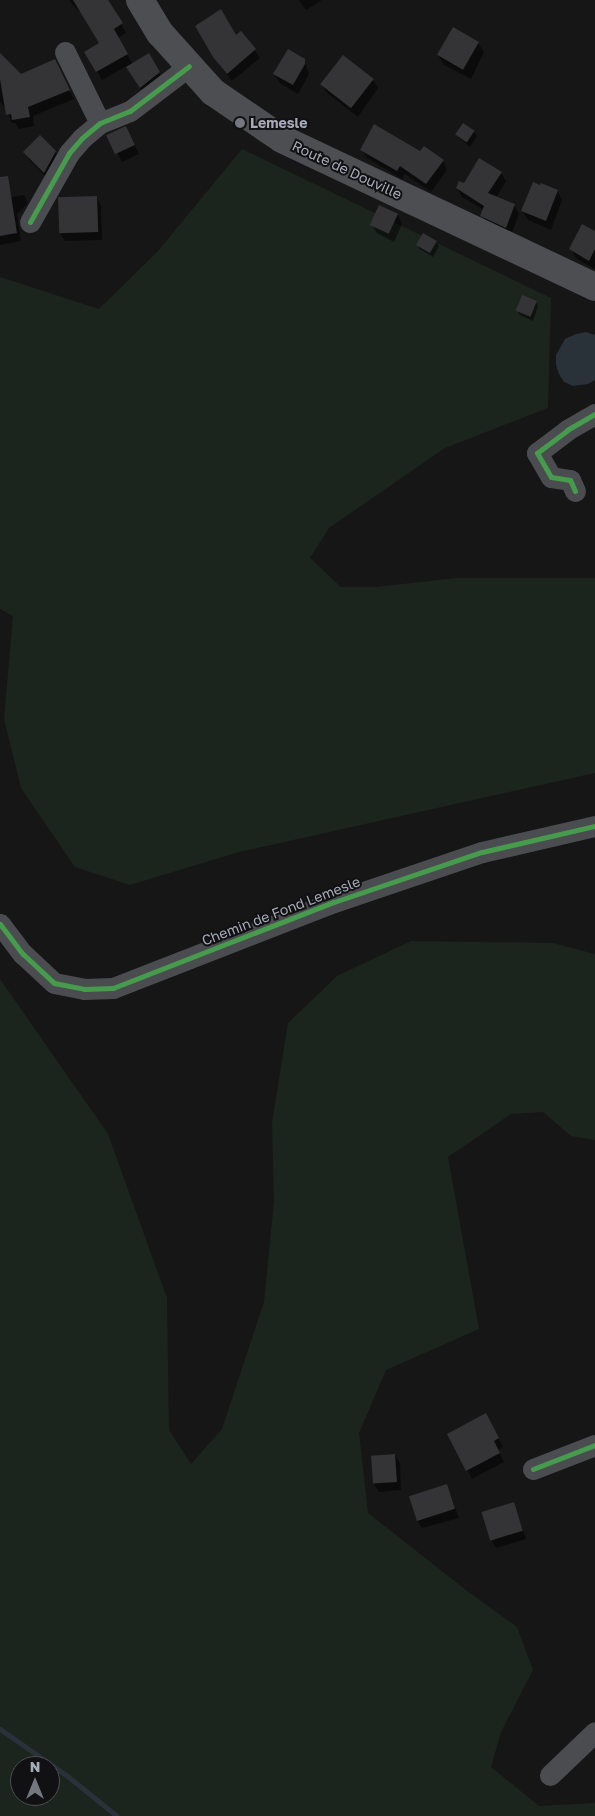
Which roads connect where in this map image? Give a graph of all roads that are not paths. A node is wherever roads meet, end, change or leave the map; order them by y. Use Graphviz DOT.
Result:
graph roads {
  1 [pos="140,0"];
  2 [pos="65,52"];
  3 [pos="189,66"];
  4 [pos="100,123"];
  5 [pos="30,222"];
  6 [pos="595,287"];
  7 [pos="595,414"];
  8 [pos="575,490"];
  9 [pos="595,826"];
  10 [pos="0,924"];
  11 [pos="595,1445"];
  12 [pos="533,1469"];
  13 [pos="595,1732"];
  14 [pos="550,1775"];
  1 -- 3 [label="main road, Route de Douville"];
  2 -- 4 [label="street"];
  3 -- 4 [label="street"];
  3 -- 6 [label="main road, Route de Douville"];
  4 -- 5 [label="street"];
  7 -- 8 [label="street"];
  9 -- 10 [label="street, Chemin de Fond Lemesle"];
  11 -- 12 [label="street"];
  13 -- 14 [label="street"];
}
